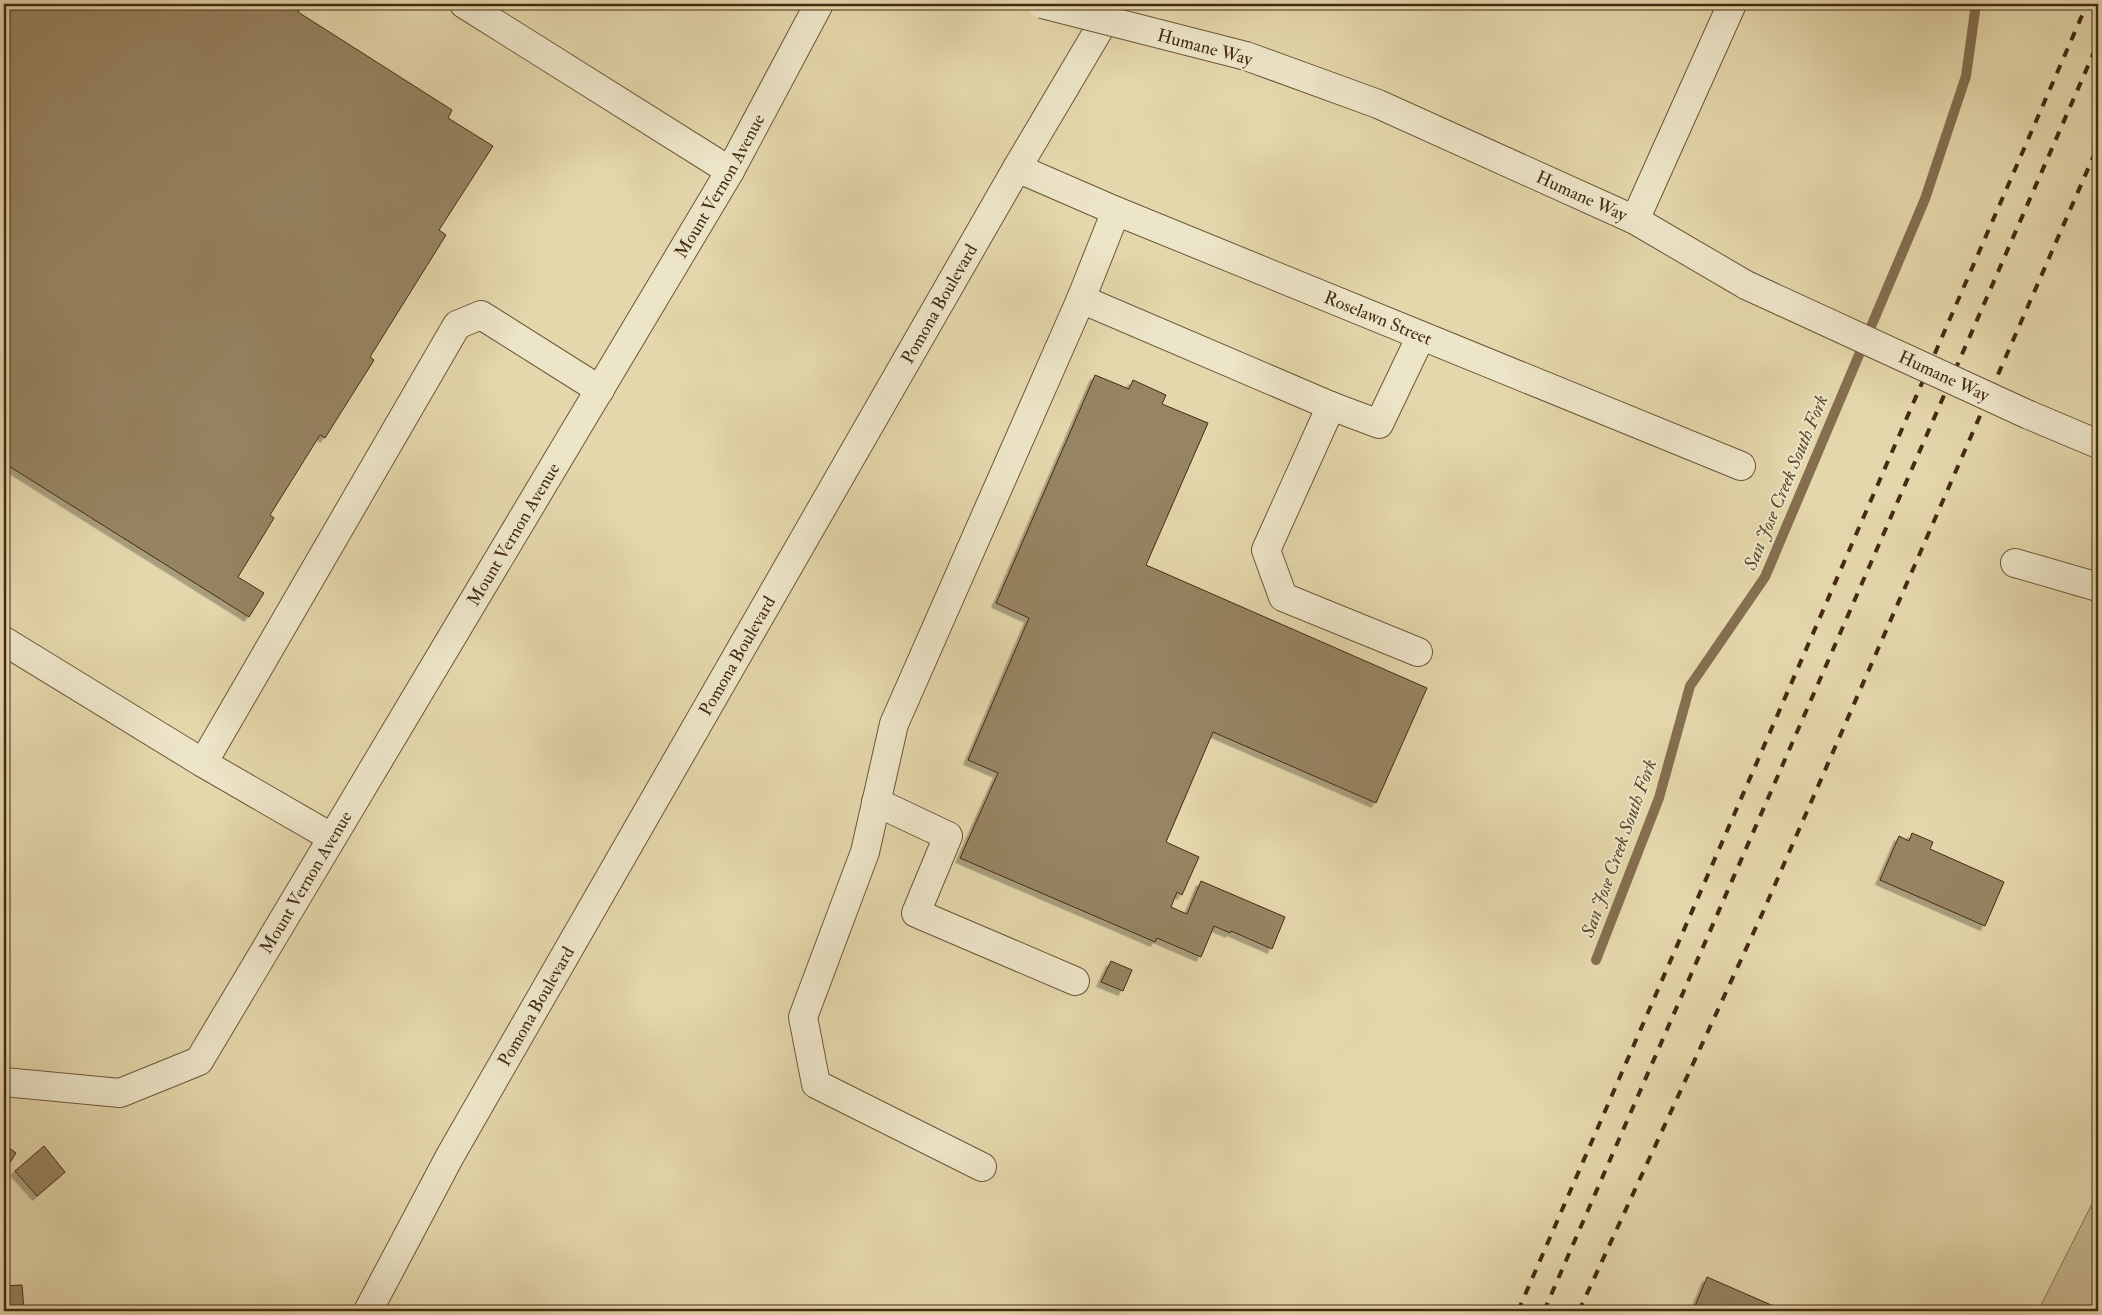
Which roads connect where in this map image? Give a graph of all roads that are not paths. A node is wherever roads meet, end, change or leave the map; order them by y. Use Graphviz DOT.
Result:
graph roads {
  1 [pos="464,4"];
  2 [pos="820,4"];
  3 [pos="1042,4"];
  4 [pos="1114,4"];
  5 [pos="1732,4"];
  6 [pos="1017,168"];
  7 [pos="730,171"];
  8 [pos="1116,212"];
  9 [pos="1635,220"];
  10 [pos="1081,299"];
  11 [pos="1421,336"];
  12 [pos="600,390"];
  13 [pos="1332,406"];
  14 [pos="2098,444"];
  15 [pos="1741,466"];
  16 [pos="2015,563"];
  17 [pos="2098,587"];
  18 [pos="4,641"];
  19 [pos="1418,652"];
  20 [pos="203,763"];
  21 [pos="876,802"];
  22 [pos="331,837"];
  23 [pos="1075,981"];
  24 [pos="4,1082"];
  25 [pos="982,1167"];
  26 [pos="368,1311"];
  1 -- 7 [label="street"];
  2 -- 7 [label="street, Mount Vernon Avenue"];
  3 -- 9 [label="street, Humane Way, bridge"];
  4 -- 6 [label="street, Pomona Boulevard"];
  5 -- 9 [label="street"];
  6 -- 8 [label="street, Roselawn Street"];
  6 -- 26 [label="street, Pomona Boulevard"];
  7 -- 12 [label="street, Mount Vernon Avenue"];
  8 -- 10 [label="street"];
  8 -- 11 [label="street, Roselawn Street"];
  9 -- 14 [label="street, Humane Way, bridge"];
  10 -- 13 [label="street"];
  10 -- 21 [label="street"];
  11 -- 13 [label="street"];
  11 -- 15 [label="street, Roselawn Street"];
  12 -- 20 [label="street"];
  12 -- 22 [label="street, Mount Vernon Avenue"];
  13 -- 19 [label="street"];
  16 -- 17 [label="street"];
  18 -- 20 [label="street"];
  20 -- 22 [label="street"];
  21 -- 23 [label="street"];
  21 -- 25 [label="street"];
  22 -- 24 [label="street, Mount Vernon Avenue"];
}
